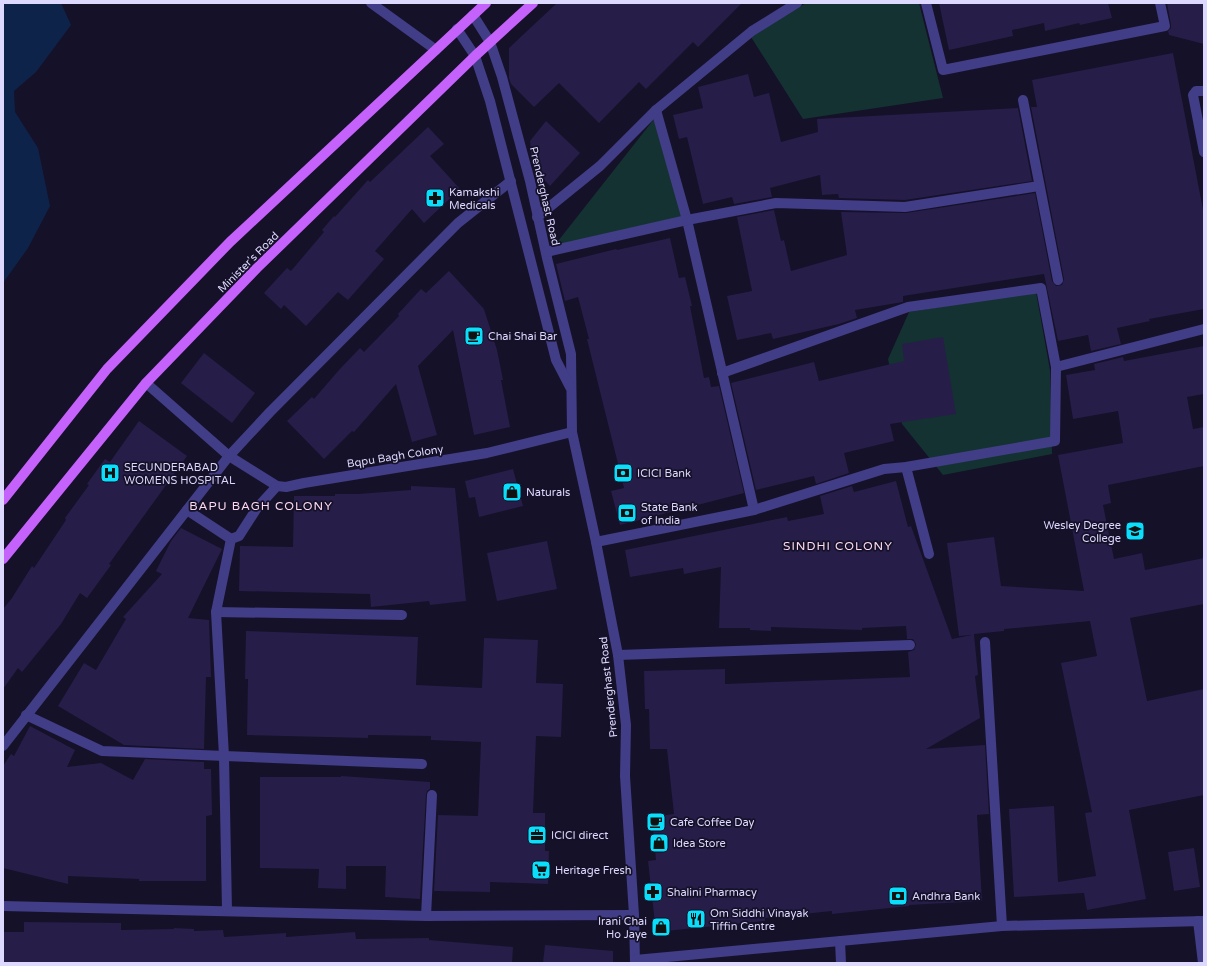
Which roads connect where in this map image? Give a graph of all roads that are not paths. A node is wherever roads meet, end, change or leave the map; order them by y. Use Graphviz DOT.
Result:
graph roads {
  1 [pos="372,3"];
  2 [pos="486,3"];
  3 [pos="533,3"];
  4 [pos="797,3"];
  5 [pos="926,3"];
  6 [pos="1160,3"];
  7 [pos="473,14"];
  8 [pos="457,29"];
  9 [pos="490,42"];
  10 [pos="436,50"];
  11 [pos="475,56"];
  12 [pos="1204,91"];
  13 [pos="1023,100"];
  14 [pos="656,110"];
  15 [pos="1204,152"];
  16 [pos="511,181"];
  17 [pos="1039,186"];
  18 [pos="537,217"];
  19 [pos="687,220"];
  20 [pos="546,252"];
  21 [pos="1058,280"];
  22 [pos="1204,328"];
  23 [pos="1056,367"];
  24 [pos="722,373"];
  25 [pos="146,383"];
  26 [pos="571,389"];
  27 [pos="572,432"];
  28 [pos="229,456"];
  29 [pos="906,467"];
  30 [pos="277,486"];
  31 [pos="3,500"];
  32 [pos="187,510"];
  33 [pos="754,510"];
  34 [pos="231,539"];
  35 [pos="596,542"];
  36 [pos="929,554"];
  37 [pos="3,559"];
  38 [pos="216,612"];
  39 [pos="402,615"];
  40 [pos="985,642"];
  41 [pos="910,645"];
  42 [pos="618,654"];
  43 [pos="26,715"];
  44 [pos="3,746"];
  45 [pos="224,756"];
  46 [pos="422,764"];
  47 [pos="432,795"];
  48 [pos="3,906"];
  49 [pos="227,910"];
  50 [pos="634,915"];
  51 [pos="426,916"];
  52 [pos="1201,921"];
  53 [pos="1002,926"];
  54 [pos="840,942"];
  55 [pos="635,962"];
  56 [pos="841,963"];
  57 [pos="1203,963"];
  1 -- 10 [label="street"];
  2 -- 7 [label="main road"];
  3 -- 9 [label="main road, Minister's Road"];
  4 -- 14 [label="street"];
  5 -- 6 [label="street"];
  7 -- 8 [label="main road"];
  7 -- 9 [label="street, Prenderghast Road"];
  8 -- 10 [label="main road"];
  8 -- 11 [label="street, Prenderghast Road"];
  9 -- 11 [label="main road, Minister's Road"];
  9 -- 18 [label="street, Prenderghast Road"];
  10 -- 31 [label="main road"];
  11 -- 16 [label="street, Prenderghast Road"];
  11 -- 25 [label="main road, Minister's Road"];
  12 -- 15 [label="street"];
  13 -- 17 [label="street"];
  14 -- 18 [label="street"];
  14 -- 19 [label="street"];
  16 -- 26 [label="street, Prenderghast Road"];
  16 -- 28 [label="street"];
  17 -- 19 [label="street"];
  17 -- 21 [label="street"];
  18 -- 20 [label="street, Prenderghast Road"];
  19 -- 20 [label="street"];
  19 -- 24 [label="street"];
  20 -- 26 [label="street, Prenderghast Road"];
  22 -- 23 [label="street"];
  23 -- 24 [label="street"];
  23 -- 29 [label="street"];
  24 -- 33 [label="street"];
  25 -- 28 [label="street"];
  25 -- 37 [label="main road, Minister's Road"];
  26 -- 27 [label="street, Prenderghast Road"];
  27 -- 30 [label="street, Bqpu Bagh Colony"];
  27 -- 35 [label="street, Prenderghast Road"];
  28 -- 30 [label="street"];
  28 -- 32 [label="street"];
  29 -- 33 [label="street"];
  29 -- 36 [label="street"];
  30 -- 34 [label="street"];
  32 -- 34 [label="street"];
  32 -- 43 [label="street"];
  33 -- 35 [label="street"];
  34 -- 38 [label="street"];
  35 -- 42 [label="street, Prenderghast Road"];
  38 -- 39 [label="street"];
  38 -- 45 [label="street"];
  40 -- 53 [label="street"];
  41 -- 42 [label="street"];
  42 -- 50 [label="street, Prenderghast Road"];
  43 -- 44 [label="street"];
  43 -- 45 [label="street"];
  45 -- 46 [label="street"];
  45 -- 49 [label="street"];
  47 -- 51 [label="street"];
  48 -- 49 [label="street"];
  49 -- 51 [label="street"];
  50 -- 51 [label="street"];
  50 -- 55 [label="street, Prenderghast Road"];
  52 -- 53 [label="street"];
  52 -- 57 [label="street"];
  53 -- 54 [label="street"];
  54 -- 55 [label="street"];
  54 -- 56 [label="street"];
}
